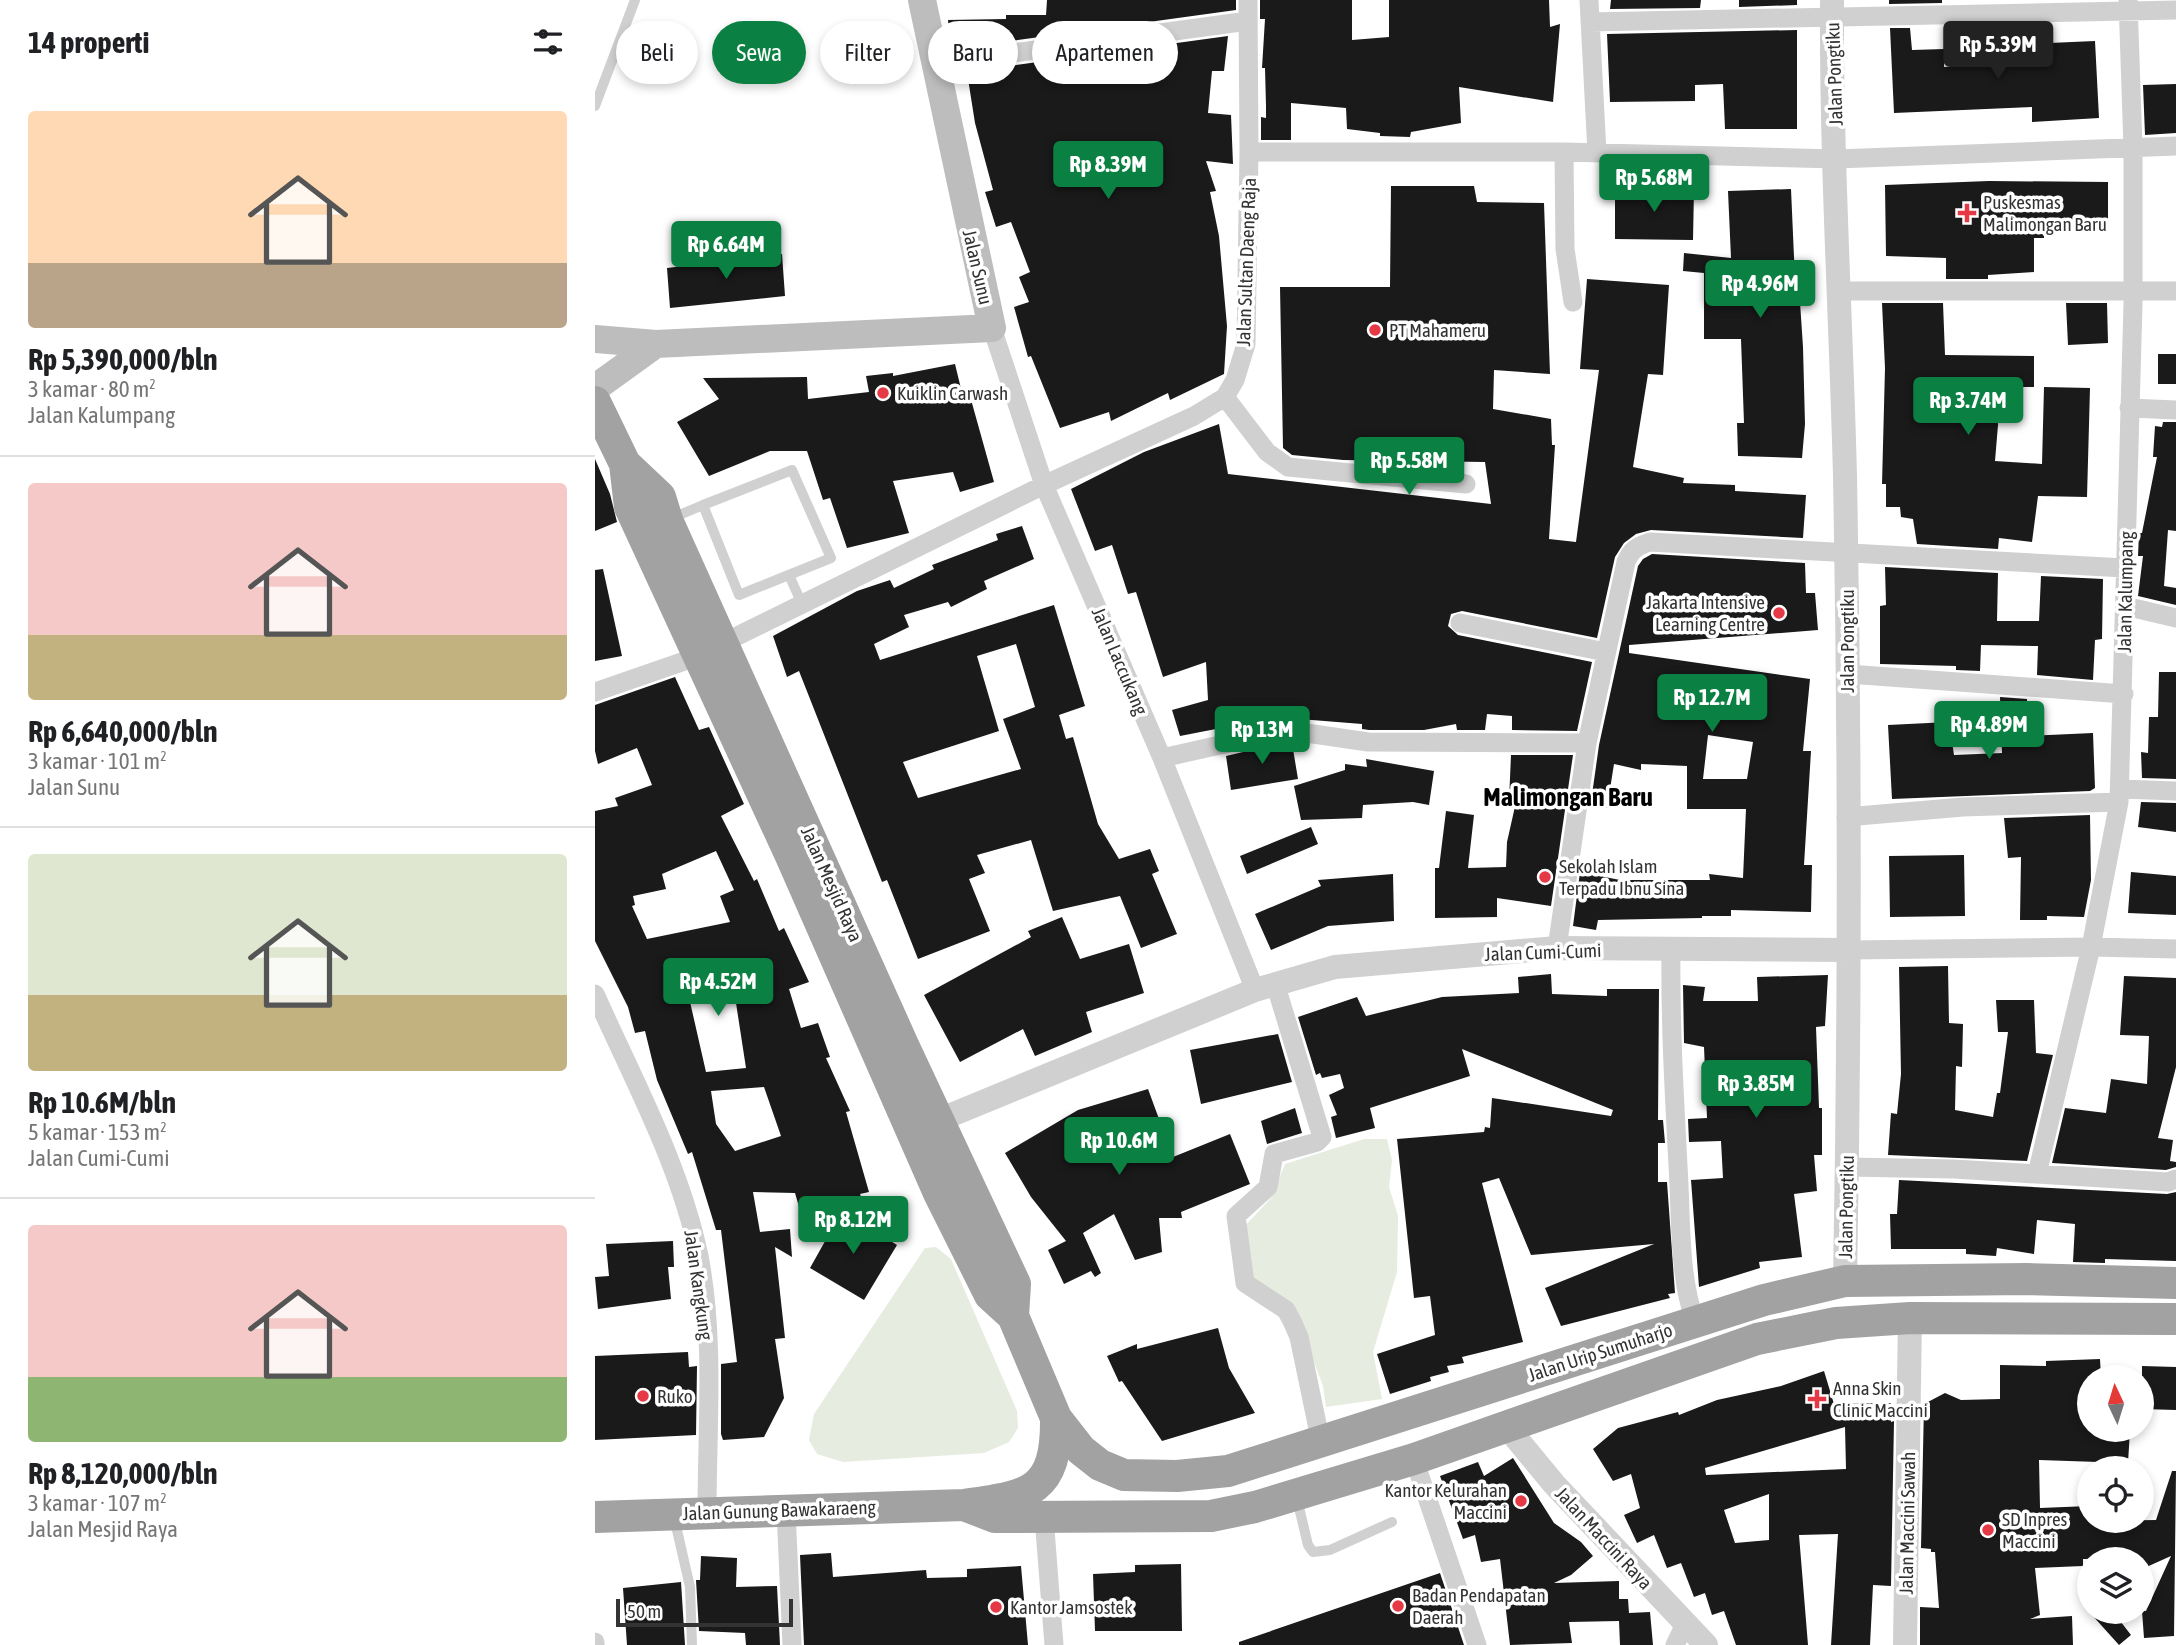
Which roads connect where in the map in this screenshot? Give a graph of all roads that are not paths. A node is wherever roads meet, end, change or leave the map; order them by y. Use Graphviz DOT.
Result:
graph roads {
  1 [pos="635,0"];
  2 [pos="1248,0"];
  3 [pos="1589,0"];
  4 [pos="922,1"];
  5 [pos="2128,6"];
  6 [pos="1832,9"];
  7 [pos="2176,10"];
  8 [pos="1248,21"];
  9 [pos="1591,22"];
  10 [pos="1018,52"];
  11 [pos="595,106"];
  12 [pos="2176,146"];
  13 [pos="2133,148"];
  14 [pos="1249,152"];
  15 [pos="1564,152"];
  16 [pos="1597,153"];
  17 [pos="1837,159"];
  18 [pos="2132,289"];
  19 [pos="1841,291"];
  20 [pos="2176,291"];
  21 [pos="1573,302"];
  22 [pos="992,328"];
  23 [pos="595,339"];
  24 [pos="656,344"];
  25 [pos="595,388"];
  26 [pos="1225,397"];
  27 [pos="595,402"];
  28 [pos="2129,408"];
  29 [pos="2176,410"];
  30 [pos="625,464"];
  31 [pos="1466,484"];
  32 [pos="1044,485"];
  33 [pos="702,505"];
  34 [pos="667,520"];
  35 [pos="1846,552"];
  36 [pos="2125,568"];
  37 [pos="789,575"];
  38 [pos="802,604"];
  39 [pos="2125,606"];
  40 [pos="2176,618"];
  41 [pos="1460,623"];
  42 [pos="711,650"];
  43 [pos="1606,652"];
  44 [pos="1848,674"];
  45 [pos="595,692"];
  46 [pos="2124,694"];
  47 [pos="1587,743"];
  48 [pos="1162,758"];
  49 [pos="2176,791"];
  50 [pos="2120,795"];
  51 [pos="1846,817"];
  52 [pos="2091,947"];
  53 [pos="1557,948"];
  54 [pos="2176,949"];
  55 [pos="1671,950"];
  56 [pos="1850,950"];
  57 [pos="1265,987"];
  58 [pos="595,994"];
  59 [pos="892,1052"];
  60 [pos="939,1120"];
  61 [pos="1847,1167"];
  62 [pos="2037,1174"];
  63 [pos="2176,1179"];
  64 [pos="1845,1281"];
  65 [pos="2176,1283"];
  66 [pos="1013,1316"];
  67 [pos="1910,1318"];
  68 [pos="2176,1319"];
  69 [pos="1695,1322"];
  70 [pos="1056,1418"];
  71 [pos="1507,1427"];
  72 [pos="1321,1443"];
  73 [pos="1414,1459"];
  74 [pos="1296,1495"];
  75 [pos="964,1505"];
  76 [pos="786,1510"];
  77 [pos="707,1512"];
  78 [pos="673,1513"];
  79 [pos="595,1517"];
  80 [pos="1044,1517"];
  81 [pos="1392,1521"];
  82 [pos="1680,1634"];
  83 [pos="692,1645"];
  84 [pos="792,1645"];
  85 [pos="1054,1645"];
  86 [pos="1477,1645"];
  87 [pos="1706,1645"];
  88 [pos="1905,1645"];
  1 -- 11 [label="lane"];
  2 -- 8 [label="street"];
  3 -- 9 [label="street"];
  4 -- 22 [label="main road, Jalan Sunu"];
  5 -- 6 [label="street"];
  5 -- 7 [label="street"];
  5 -- 13 [label="street, Jalan Kalumpang"];
  6 -- 9 [label="street"];
  6 -- 17 [label="street, Jalan Pongtiku"];
  8 -- 10 [label="street"];
  8 -- 14 [label="street"];
  9 -- 16 [label="street"];
  12 -- 13 [label="street, Jalan Sultan Daeng Raja"];
  13 -- 17 [label="street, Jalan Sultan Daeng Raja"];
  13 -- 18 [label="street, Jalan Kalumpang"];
  14 -- 15 [label="street, Jalan Sultan Daeng Raja"];
  14 -- 26 [label="street, Jalan Sultan Daeng Raja"];
  15 -- 16 [label="street, Jalan Sultan Daeng Raja"];
  15 -- 21 [label="street"];
  16 -- 17 [label="street, Jalan Sultan Daeng Raja"];
  17 -- 19 [label="street, Jalan Pongtiku"];
  18 -- 19 [label="street"];
  18 -- 20 [label="street"];
  18 -- 28 [label="street, Jalan Kalumpang"];
  19 -- 35 [label="street, Jalan Pongtiku"];
  22 -- 24 [label="main road, Jalan Sunu"];
  22 -- 32 [label="street, Jalan Laccukang"];
  23 -- 24 [label="main road, Jalan Sunu"];
  24 -- 25 [label="main road"];
  26 -- 31 [label="street"];
  26 -- 32 [label="street"];
  27 -- 30 [label="highway, Jalan Mesjid Raya"];
  28 -- 29 [label="street"];
  28 -- 36 [label="street, Jalan Kalumpang"];
  30 -- 34 [label="highway, Jalan Mesjid Raya"];
  30 -- 42 [label="highway, Jalan Mesjid Raya"];
  32 -- 38 [label="street"];
  32 -- 48 [label="street, Jalan Laccukang"];
  33 -- 34 [label="lane"];
  33 -- 37 [label="lane"];
  33 -- 37 [label="lane"];
  34 -- 42 [label="highway, Jalan Mesjid Raya"];
  35 -- 36 [label="street"];
  35 -- 43 [label="street"];
  35 -- 44 [label="street, Jalan Pongtiku"];
  36 -- 39 [label="street, Jalan Kalumpang"];
  37 -- 38 [label="lane"];
  38 -- 42 [label="street"];
  39 -- 40 [label="street"];
  39 -- 46 [label="street, Jalan Kalumpang"];
  41 -- 43 [label="street"];
  42 -- 45 [label="street"];
  42 -- 59 [label="highway, Jalan Mesjid Raya"];
  43 -- 47 [label="street"];
  44 -- 46 [label="street"];
  44 -- 51 [label="street, Jalan Pongtiku"];
  46 -- 50 [label="street, Jalan Kalumpang"];
  47 -- 48 [label="street"];
  47 -- 53 [label="street"];
  48 -- 57 [label="street, Jalan Laccukang"];
  49 -- 50 [label="street"];
  50 -- 51 [label="street"];
  50 -- 52 [label="street, Jalan Kalumpang"];
  51 -- 56 [label="street, Jalan Pongtiku"];
  52 -- 54 [label="street, Jalan Cumi-Cumi"];
  52 -- 56 [label="street, Jalan Cumi-Cumi"];
  52 -- 62 [label="street, Jalan Kalumpang"];
  53 -- 55 [label="street, Jalan Cumi-Cumi"];
  53 -- 57 [label="street, Jalan Cumi-Cumi"];
  55 -- 56 [label="street, Jalan Cumi-Cumi"];
  55 -- 69 [label="street"];
  56 -- 61 [label="street, Jalan Pongtiku"];
  57 -- 60 [label="street, Jalan Cumi-Cumi"];
  57 -- 72 [label="street, Jalan Laccukang"];
  58 -- 77 [label="street, Jalan Kangkung"];
  59 -- 60 [label="highway, Jalan Mesjid Raya"];
  59 -- 66 [label="highway, Jalan Mesjid Raya"];
  60 -- 66 [label="highway, Jalan Mesjid Raya"];
  61 -- 62 [label="street"];
  61 -- 64 [label="street, Jalan Pongtiku"];
  62 -- 63 [label="street"];
  64 -- 65 [label="highway, Jalan Urip Sumuharjo"];
  64 -- 69 [label="highway, Jalan Urip Sumuharjo"];
  66 -- 70 [label="highway, Jalan Mesjid Raya"];
  67 -- 68 [label="highway, Jalan Urip Sumuharjo"];
  67 -- 71 [label="highway, Jalan Urip Sumuharjo"];
  67 -- 88 [label="street, Jalan Maccini Sawah"];
  69 -- 72 [label="highway, Jalan Urip Sumuharjo"];
  70 -- 72 [label="highway, Jalan Urip Sumuharjo"];
  70 -- 75 [label="highway, Jalan Gunung Bawakaraeng"];
  71 -- 73 [label="highway, Jalan Urip Sumuharjo"];
  71 -- 82 [label="street, Jalan Maccini Raya"];
  73 -- 74 [label="highway, Jalan Urip Sumuharjo"];
  73 -- 86 [label="street"];
  74 -- 80 [label="highway, Jalan Urip Sumuharjo"];
  74 -- 81 [label="lane"];
  75 -- 76 [label="highway, Jalan Gunung Bawakaraeng"];
  75 -- 80 [label="highway, Jalan Gunung Bawakaraeng"];
  76 -- 77 [label="highway, Jalan Gunung Bawakaraeng"];
  76 -- 84 [label="street"];
  77 -- 78 [label="highway, Jalan Gunung Bawakaraeng"];
  78 -- 79 [label="highway, Jalan Gunung Bawakaraeng"];
  78 -- 83 [label="lane"];
  80 -- 85 [label="street"];
  82 -- 87 [label="street, Jalan Maccini Raya"];
}
